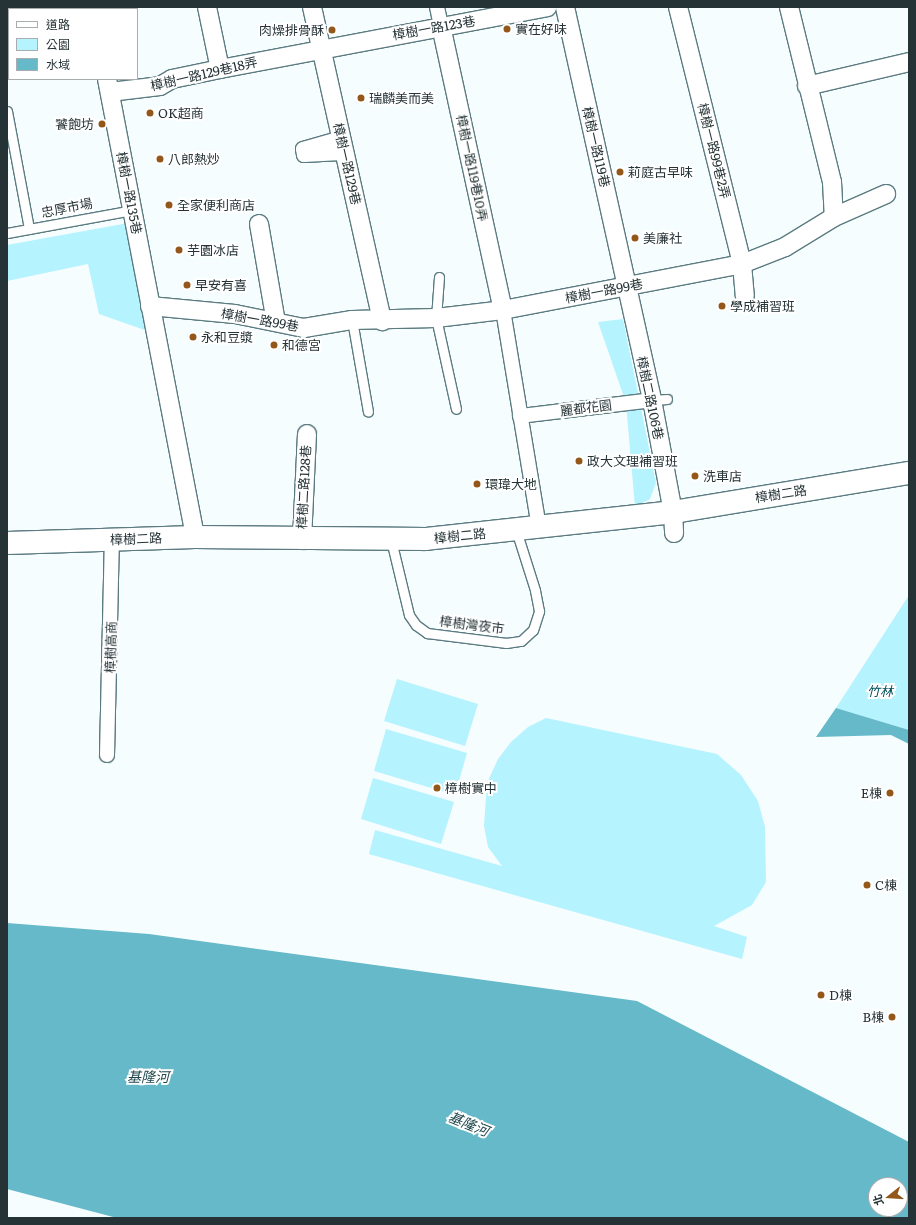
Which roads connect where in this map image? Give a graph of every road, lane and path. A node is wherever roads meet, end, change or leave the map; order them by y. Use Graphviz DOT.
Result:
graph roads {
  1 [pos="207,7"];
  2 [pos="312,7"];
  3 [pos="437,7"];
  4 [pos="547,7"];
  5 [pos="565,7"];
  6 [pos="678,7"];
  7 [pos="789,7"];
  8 [pos="441,26"];
  9 [pos="321,48"];
  10 [pos="909,62"];
  11 [pos="220,69"];
  12 [pos="108,86"];
  13 [pos="807,86"];
  14 [pos="7,111"];
  15 [pos="886,194"];
  16 [pos="132,210"];
  17 [pos="834,217"];
  18 [pos="259,224"];
  19 [pos="30,228"];
  20 [pos="7,233"];
  21 [pos="742,264"];
  22 [pos="439,277"];
  23 [pos="627,287"];
  24 [pos="745,296"];
  25 [pos="150,306"];
  26 [pos="503,310"];
  27 [pos="436,318"];
  28 [pos="352,320"];
  29 [pos="382,321"];
  30 [pos="276,322"];
  31 [pos="659,400"];
  32 [pos="456,409"];
  33 [pos="368,412"];
  34 [pos="520,416"];
  35 [pos="307,434"];
  36 [pos="909,473"];
  37 [pos="673,512"];
  38 [pos="539,527"];
  39 [pos="516,530"];
  40 [pos="674,533"];
  41 [pos="195,537"];
  42 [pos="112,540"];
  43 [pos="302,540"];
  44 [pos="391,540"];
  45 [pos="7,543"];
  46 [pos="107,755"];
  1 -- 11 [label="street"];
  2 -- 9 [label="street, 樟樹一路129巷"];
  3 -- 8 [label="street"];
  4 -- 8 [label="street, 樟樹一路123巷"];
  5 -- 23 [label="street, 樟樹一路119巷"];
  6 -- 21 [label="street, 樟樹一路99巷2弄"];
  7 -- 13 [label="street"];
  8 -- 9 [label="street, 樟樹一路123巷"];
  8 -- 26 [label="street, 樟樹一路119巷10弄"];
  9 -- 11 [label="street, 樟樹一路129巷18弄"];
  9 -- 29 [label="street, 樟樹一路129巷"];
  10 -- 13 [label="street"];
  11 -- 12 [label="street, 樟樹一路129巷18弄"];
  12 -- 16 [label="street, 樟樹一路135巷"];
  13 -- 17 [label="street"];
  14 -- 19 [label="lane"];
  15 -- 17 [label="street, 樟樹一路99巷"];
  16 -- 19 [label="lane, 忠厚市場"];
  16 -- 25 [label="street, 樟樹一路135巷"];
  17 -- 21 [label="street, 樟樹一路99巷"];
  18 -- 30 [label="street"];
  19 -- 20 [label="lane, 忠厚市場"];
  21 -- 23 [label="street, 樟樹一路99巷"];
  21 -- 24 [label="street, 樟樹一路99巷2弄"];
  22 -- 27 [label="lane"];
  23 -- 26 [label="street, 樟樹一路99巷"];
  23 -- 31 [label="street, 樟樹二路106巷"];
  25 -- 30 [label="street, 樟樹一路99巷"];
  25 -- 41 [label="street, 樟樹一路135巷"];
  26 -- 27 [label="street, 樟樹一路99巷"];
  26 -- 34 [label="street"];
  27 -- 29 [label="street, 樟樹一路99巷"];
  27 -- 32 [label="lane"];
  28 -- 29 [label="street, 樟樹一路99巷"];
  28 -- 30 [label="street, 樟樹一路99巷"];
  28 -- 33 [label="lane"];
  31 -- 34 [label="street, 麗都花園"];
  31 -- 37 [label="street, 樟樹二路106巷"];
  34 -- 38 [label="street"];
  35 -- 43 [label="street, 樟樹二路128巷"];
  36 -- 37 [label="street, 樟樹二路"];
  37 -- 38 [label="street, 樟樹二路"];
  37 -- 40 [label="street, 樟樹二路106巷"];
  38 -- 39 [label="street, 樟樹二路"];
  39 -- 44 [label="street, 樟樹二路"];
  39 -- 44 [label="lane, 樟樹灣夜市"];
  41 -- 42 [label="street, 樟樹二路"];
  41 -- 43 [label="street, 樟樹二路"];
  42 -- 45 [label="street, 樟樹二路"];
  42 -- 46 [label="street, 樟樹高商"];
  43 -- 44 [label="street, 樟樹二路"];
}
